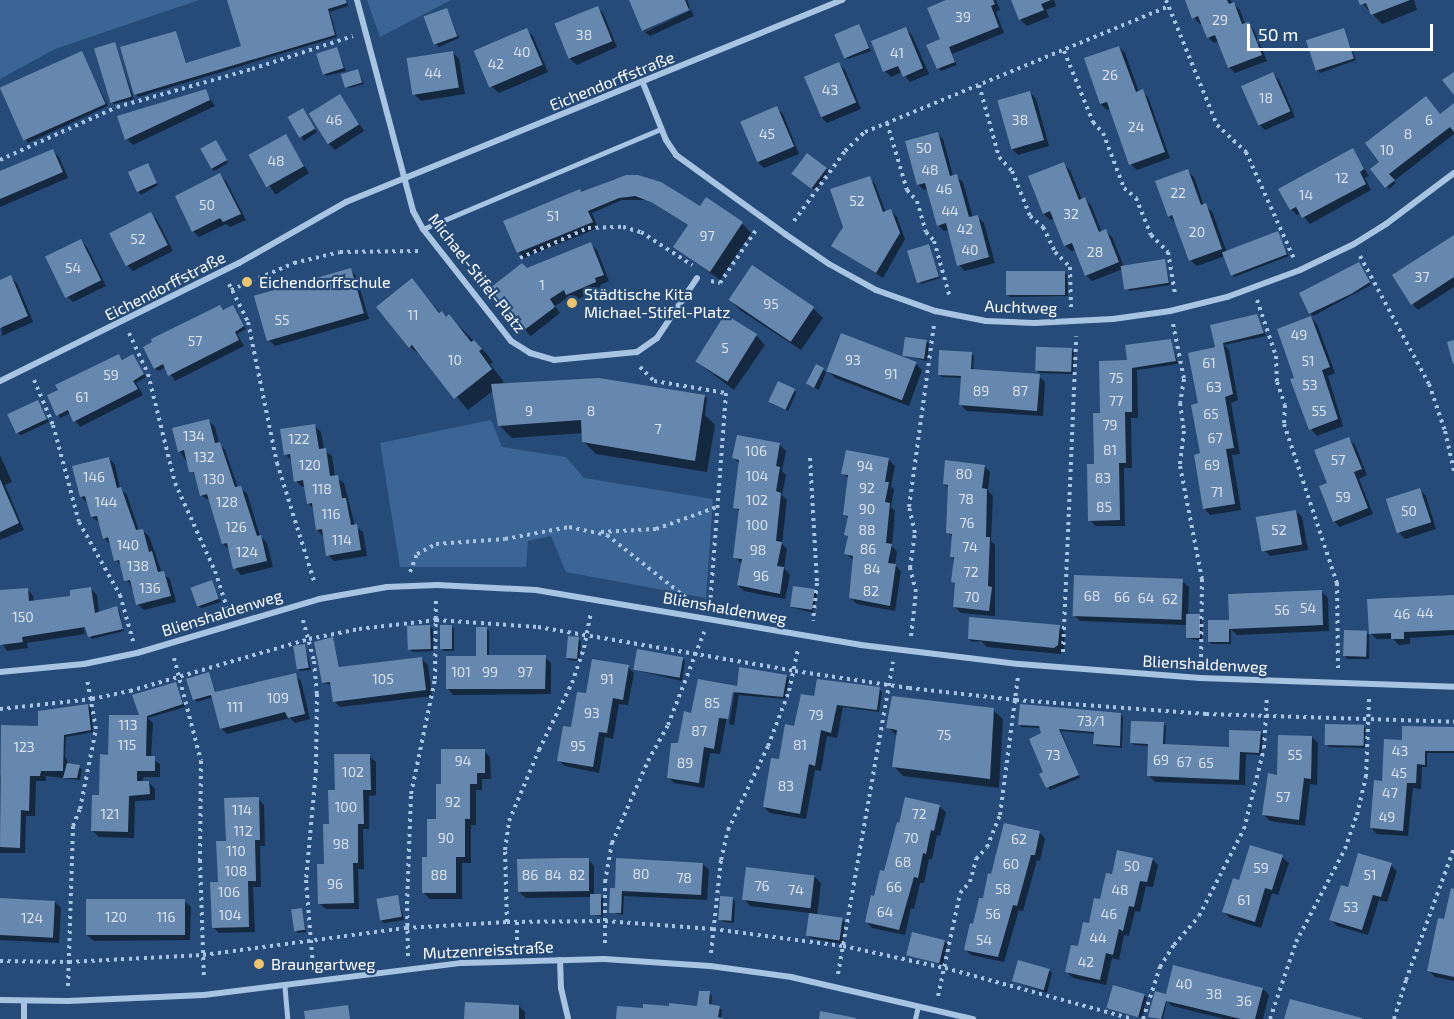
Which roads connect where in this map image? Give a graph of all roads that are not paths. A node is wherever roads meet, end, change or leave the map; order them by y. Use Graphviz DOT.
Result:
graph roads {
  1 [pos="357,0"];
  2 [pos="842,0"];
  3 [pos="827,3"];
  4 [pos="643,83"];
  5 [pos="661,129"];
  6 [pos="1454,173"];
  7 [pos="404,179"];
  8 [pos="423,229"];
  9 [pos="697,278"];
  10 [pos="0,381"];
  11 [pos="0,672"];
  12 [pos="1454,687"];
  13 [pos="560,960"];
  14 [pos="285,987"];
  15 [pos="0,1000"];
  16 [pos="24,1002"];
  17 [pos="918,1006"];
  18 [pos="24,1019"];
  19 [pos="288,1019"];
  20 [pos="568,1019"];
  21 [pos="915,1019"];
  22 [pos="973,1019"];
  1 -- 7 [label="street"];
  2 -- 3 [label="street, Eichendorffstraße"];
  3 -- 4 [label="street, Eichendorffstraße"];
  4 -- 5 [label="street, Auchtweg"];
  4 -- 7 [label="street, Eichendorffstraße"];
  5 -- 6 [label="street, Auchtweg"];
  5 -- 8 [label="lane"];
  7 -- 8 [label="street, Michael-Stifel-Platz"];
  7 -- 10 [label="street, Eichendorffstraße"];
  8 -- 9 [label="street, Michael-Stifel-Platz"];
  11 -- 12 [label="street, Blienshaldenweg"];
  13 -- 14 [label="street, Mutzenreisstraße"];
  13 -- 17 [label="street, Mutzenreisstraße"];
  13 -- 20 [label="street"];
  14 -- 16 [label="street, Mutzenreisstraße"];
  14 -- 19 [label="lane"];
  15 -- 16 [label="street, Mutzenreisstraße"];
  16 -- 18 [label="street"];
  17 -- 21 [label="lane"];
  17 -- 22 [label="street, Mutzenreisstraße"];
}
